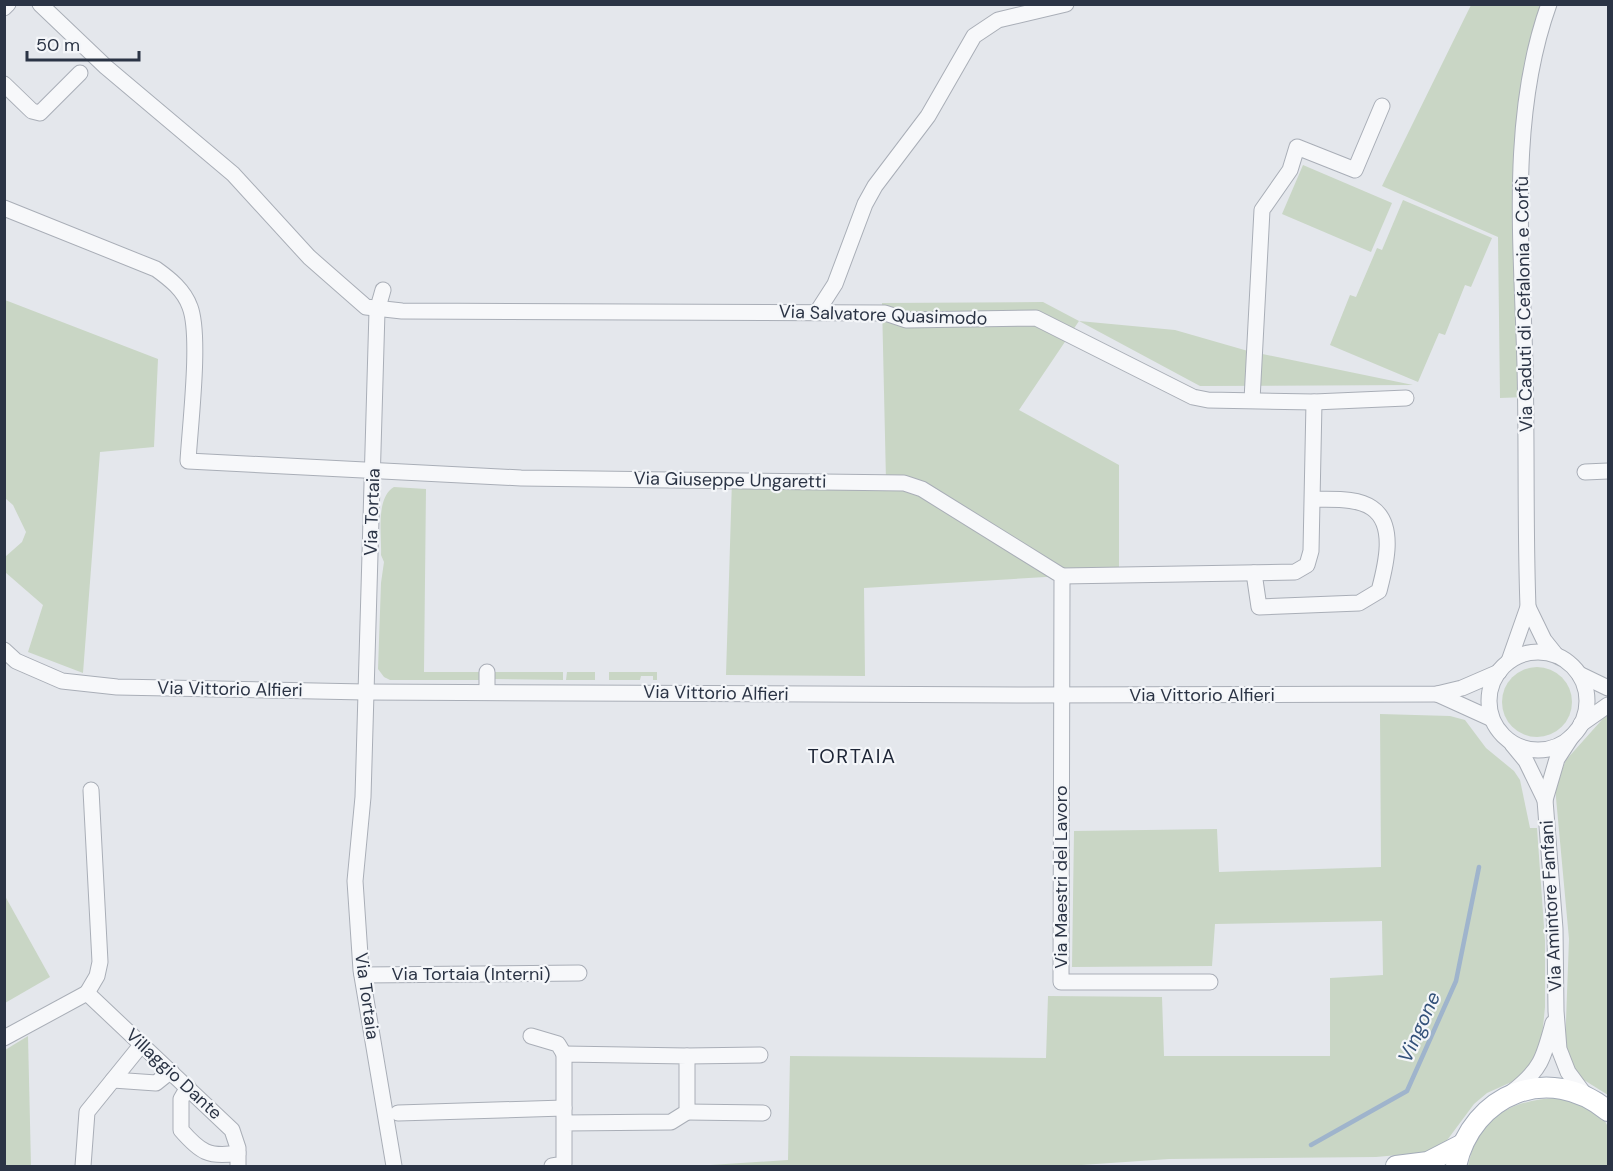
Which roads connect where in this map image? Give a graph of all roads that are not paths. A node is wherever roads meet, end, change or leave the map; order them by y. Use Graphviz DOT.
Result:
graph roads {
  1 [pos="40,4"];
  2 [pos="1066,4"];
  3 [pos="1550,4"];
  4 [pos="80,73"];
  5 [pos="4,84"];
  6 [pos="1382,106"];
  7 [pos="4,207"];
  8 [pos="383,291"];
  9 [pos="377,310"];
  10 [pos="817,312"];
  11 [pos="1406,398"];
  12 [pos="1252,400"];
  13 [pos="1314,402"];
  14 [pos="1608,471"];
  15 [pos="373,472"];
  16 [pos="1584,472"];
  17 [pos="1313,499"];
  18 [pos="1254,573"];
  19 [pos="1062,576"];
  20 [pos="1528,607"];
  21 [pos="1556,655"];
  22 [pos="8,660"];
  23 [pos="1504,667"];
  24 [pos="487,672"];
  25 [pos="1579,674"];
  26 [pos="1608,688"];
  27 [pos="365,692"];
  28 [pos="487,692"];
  29 [pos="1437,694"];
  30 [pos="1062,696"];
  31 [pos="1608,705"];
  32 [pos="1492,719"];
  33 [pos="1576,730"];
  34 [pos="1510,741"];
  35 [pos="91,790"];
  36 [pos="1545,800"];
  37 [pos="579,973"];
  38 [pos="362,975"];
  39 [pos="1210,982"];
  40 [pos="87,993"];
  41 [pos="1556,1011"];
  42 [pos="531,1036"];
  43 [pos="4,1038"];
  44 [pos="142,1044"];
  45 [pos="564,1054"];
  46 [pos="760,1055"];
  47 [pos="687,1056"];
  48 [pos="171,1071"];
  49 [pos="113,1080"];
  50 [pos="188,1087"];
  51 [pos="1509,1095"];
  52 [pos="1585,1095"];
  53 [pos="1608,1111"];
  54 [pos="687,1112"];
  55 [pos="398,1113"];
  56 [pos="763,1113"];
  57 [pos="564,1116"];
  58 [pos="1461,1145"];
  59 [pos="238,1160"];
  60 [pos="392,1165"];
  61 [pos="83,1167"];
  62 [pos="552,1167"];
  63 [pos="1396,1167"];
  64 [pos="1456,1167"];
  1 -- 9 [label="street"];
  2 -- 10 [label="street"];
  3 -- 20 [label="street, Via Caduti di Cefalonia e Corfù"];
  4 -- 5 [label="street"];
  6 -- 12 [label="street"];
  7 -- 15 [label="street, Via Giuseppe Ungaretti"];
  8 -- 9 [label="street, Via Tortaia"];
  9 -- 10 [label="street, Via Salvatore Quasimodo"];
  9 -- 15 [label="street, Via Tortaia"];
  10 -- 12 [label="street, Via Salvatore Quasimodo"];
  11 -- 13 [label="street, Via Salvatore Quasimodo"];
  12 -- 13 [label="street, Via Salvatore Quasimodo"];
  13 -- 17 [label="street"];
  14 -- 16 [label="street"];
  15 -- 19 [label="street, Via Giuseppe Ungaretti"];
  15 -- 27 [label="street, Via Tortaia"];
  17 -- 18 [label="street"];
  17 -- 18 [label="street"];
  18 -- 19 [label="street"];
  19 -- 30 [label="street"];
  20 -- 21 [label="street, Via Caduti di Cefalonia e Corfù"];
  20 -- 23 [label="street, Via Caduti di Cefalonia e Corfù"];
  21 -- 23 [label="street"];
  21 -- 25 [label="street"];
  22 -- 27 [label="street, Via Vittorio Alfieri"];
  23 -- 29 [label="street, Via Vittorio Alfieri"];
  23 -- 32 [label="street"];
  24 -- 28 [label="street"];
  25 -- 26 [label="street"];
  25 -- 33 [label="street, Via Amintore Fanfani"];
  27 -- 28 [label="street, Via Vittorio Alfieri"];
  27 -- 38 [label="street, Via Tortaia"];
  28 -- 30 [label="street, Via Vittorio Alfieri"];
  29 -- 30 [label="street, Via Vittorio Alfieri"];
  29 -- 32 [label="street, Via Vittorio Alfieri"];
  30 -- 39 [label="street, Via Maestri del Lavoro"];
  31 -- 33 [label="street"];
  32 -- 34 [label="street, Via Amintore Fanfani"];
  33 -- 34 [label="street"];
  33 -- 36 [label="street, Via Amintore Fanfani"];
  34 -- 36 [label="street, Via Amintore Fanfani"];
  35 -- 40 [label="street"];
  36 -- 41 [label="street, Via Amintore Fanfani"];
  37 -- 38 [label="street, Via Tortaia (Interni)"];
  38 -- 60 [label="street, Via Tortaia"];
  40 -- 43 [label="street"];
  40 -- 44 [label="street, Villaggio Dante"];
  41 -- 51 [label="street, Via Amintore Fanfani"];
  41 -- 52 [label="street, Via Amintore Fanfani"];
  42 -- 45 [label="street"];
  44 -- 48 [label="street, Villaggio Dante"];
  44 -- 49 [label="street"];
  45 -- 47 [label="street"];
  45 -- 57 [label="street"];
  46 -- 47 [label="street"];
  47 -- 54 [label="street"];
  48 -- 49 [label="street"];
  48 -- 50 [label="street, Villaggio Dante"];
  49 -- 61 [label="street"];
  50 -- 59 [label="street, Villaggio Dante"];
  50 -- 59 [label="street"];
  51 -- 52 [label="main road"];
  51 -- 58 [label="main road"];
  52 -- 53 [label="main road"];
  54 -- 56 [label="street"];
  54 -- 57 [label="street"];
  55 -- 57 [label="street"];
  57 -- 62 [label="street"];
  58 -- 63 [label="main road"];
  58 -- 64 [label="main road"];
}
